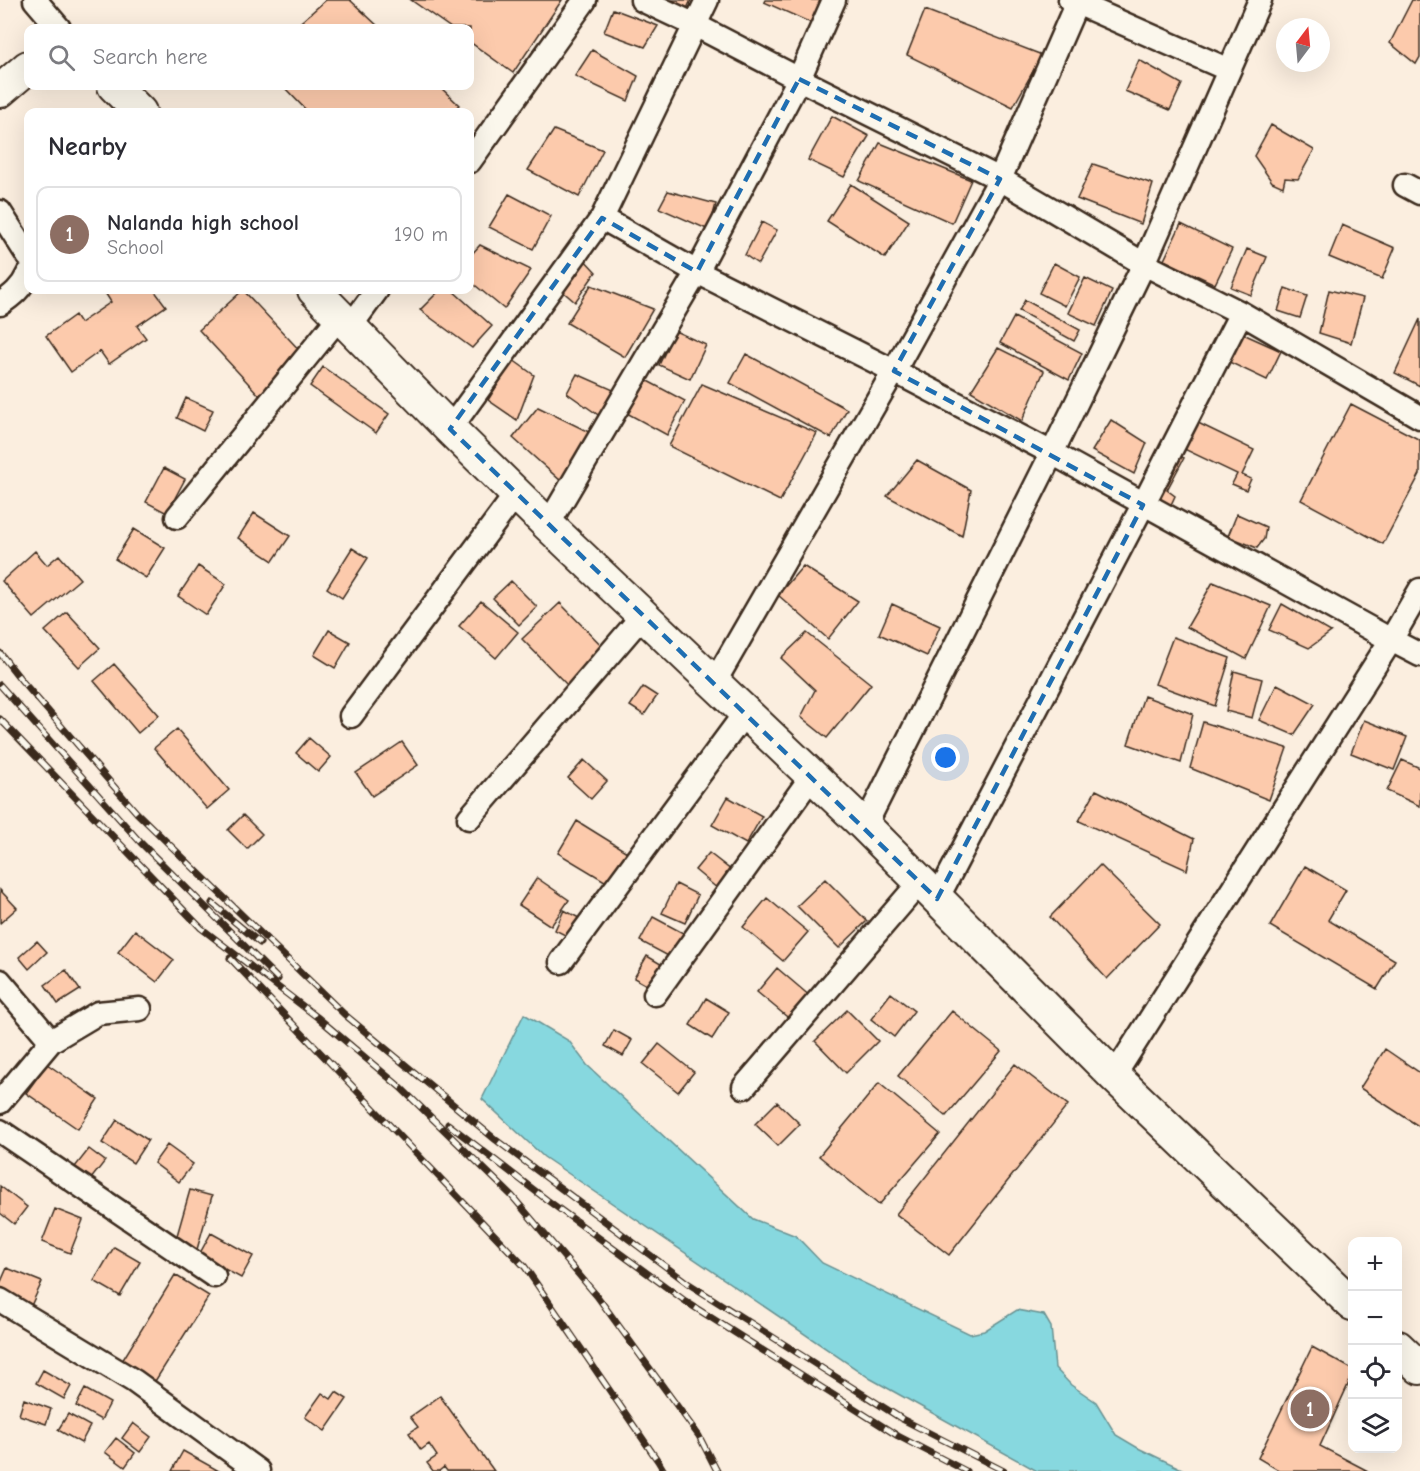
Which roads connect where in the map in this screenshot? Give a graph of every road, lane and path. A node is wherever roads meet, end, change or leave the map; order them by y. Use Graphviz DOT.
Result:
graph roads {
  1 [pos="35,0"];
  2 [pos="585,0"];
  3 [pos="642,0"];
  4 [pos="707,0"];
  5 [pos="834,0"];
  6 [pos="1260,0"];
  7 [pos="1075,1"];
  8 [pos="56,24"];
  9 [pos="695,25"];
  10 [pos="24,70"];
  11 [pos="1229,70"];
  12 [pos="799,79"];
  13 [pos="118,90"];
  14 [pos="0,91"];
  15 [pos="136,108"];
  16 [pos="474,155"];
  17 [pos="1000,178"];
  18 [pos="0,212"];
  19 [pos="602,218"];
  20 [pos="24,250"];
  21 [pos="1144,264"];
  22 [pos="697,272"];
  23 [pos="24,283"];
  24 [pos="318,294"];
  25 [pos="373,294"];
  26 [pos="0,304"];
  27 [pos="1241,314"];
  28 [pos="345,322"];
  29 [pos="894,371"];
  30 [pos="1420,417"];
  31 [pos="450,429"];
  32 [pos="1052,453"];
  33 [pos="516,494"];
  34 [pos="1143,505"];
  35 [pos="177,517"];
  36 [pos="548,525"];
  37 [pos="1420,590"];
  38 [pos="643,615"];
  39 [pos="1391,640"];
  40 [pos="1420,655"];
  41 [pos="714,683"];
  42 [pos="746,713"];
  43 [pos="351,716"];
  44 [pos="812,776"];
  45 [pos="469,818"];
  46 [pos="865,826"];
  47 [pos="929,891"];
  48 [pos="561,962"];
  49 [pos="0,981"];
  50 [pos="656,994"];
  51 [pos="140,1009"];
  52 [pos="51,1041"];
  53 [pos="1114,1076"];
  54 [pos="744,1087"];
  55 [pos="0,1102"];
  56 [pos="0,1131"];
  57 [pos="214,1276"];
  58 [pos="1348,1299"];
  59 [pos="0,1300"];
  60 [pos="258,1471"];
  1 -- 8 [label="street"];
  2 -- 16 [label="street"];
  3 -- 9 [label="street"];
  4 -- 9 [label="street"];
  5 -- 12 [label="street"];
  6 -- 11 [label="street"];
  7 -- 11 [label="street"];
  7 -- 17 [label="street"];
  9 -- 12 [label="street"];
  9 -- 19 [label="street"];
  10 -- 14 [label="street"];
  11 -- 21 [label="street"];
  12 -- 17 [label="street"];
  12 -- 22 [label="street"];
  13 -- 15 [label="street"];
  17 -- 21 [label="street"];
  17 -- 29 [label="street"];
  18 -- 20 [label="street"];
  19 -- 22 [label="street"];
  19 -- 31 [label="street"];
  21 -- 27 [label="street"];
  21 -- 32 [label="street"];
  22 -- 29 [label="street"];
  22 -- 36 [label="street"];
  23 -- 26 [label="street"];
  24 -- 28 [label="street"];
  25 -- 28 [label="street"];
  27 -- 30 [label="street"];
  27 -- 34 [label="street"];
  28 -- 31 [label="street"];
  28 -- 35 [label="street"];
  29 -- 32 [label="street"];
  29 -- 41 [label="street"];
  31 -- 33 [label="street"];
  32 -- 34 [label="street"];
  32 -- 46 [label="street"];
  33 -- 36 [label="street"];
  33 -- 43 [label="street"];
  34 -- 39 [label="street"];
  34 -- 47 [label="street"];
  36 -- 38 [label="street"];
  37 -- 39 [label="street"];
  38 -- 41 [label="street"];
  38 -- 45 [label="street"];
  39 -- 40 [label="street"];
  39 -- 53 [label="street"];
  41 -- 42 [label="street"];
  42 -- 44 [label="street"];
  42 -- 48 [label="street"];
  44 -- 46 [label="street"];
  44 -- 50 [label="street"];
  46 -- 47 [label="street"];
  47 -- 53 [label="street"];
  47 -- 54 [label="street"];
  49 -- 52 [label="street"];
  51 -- 52 [label="street"];
  52 -- 55 [label="street"];
  53 -- 58 [label="street"];
  56 -- 57 [label="street"];
  59 -- 60 [label="street"];
}
